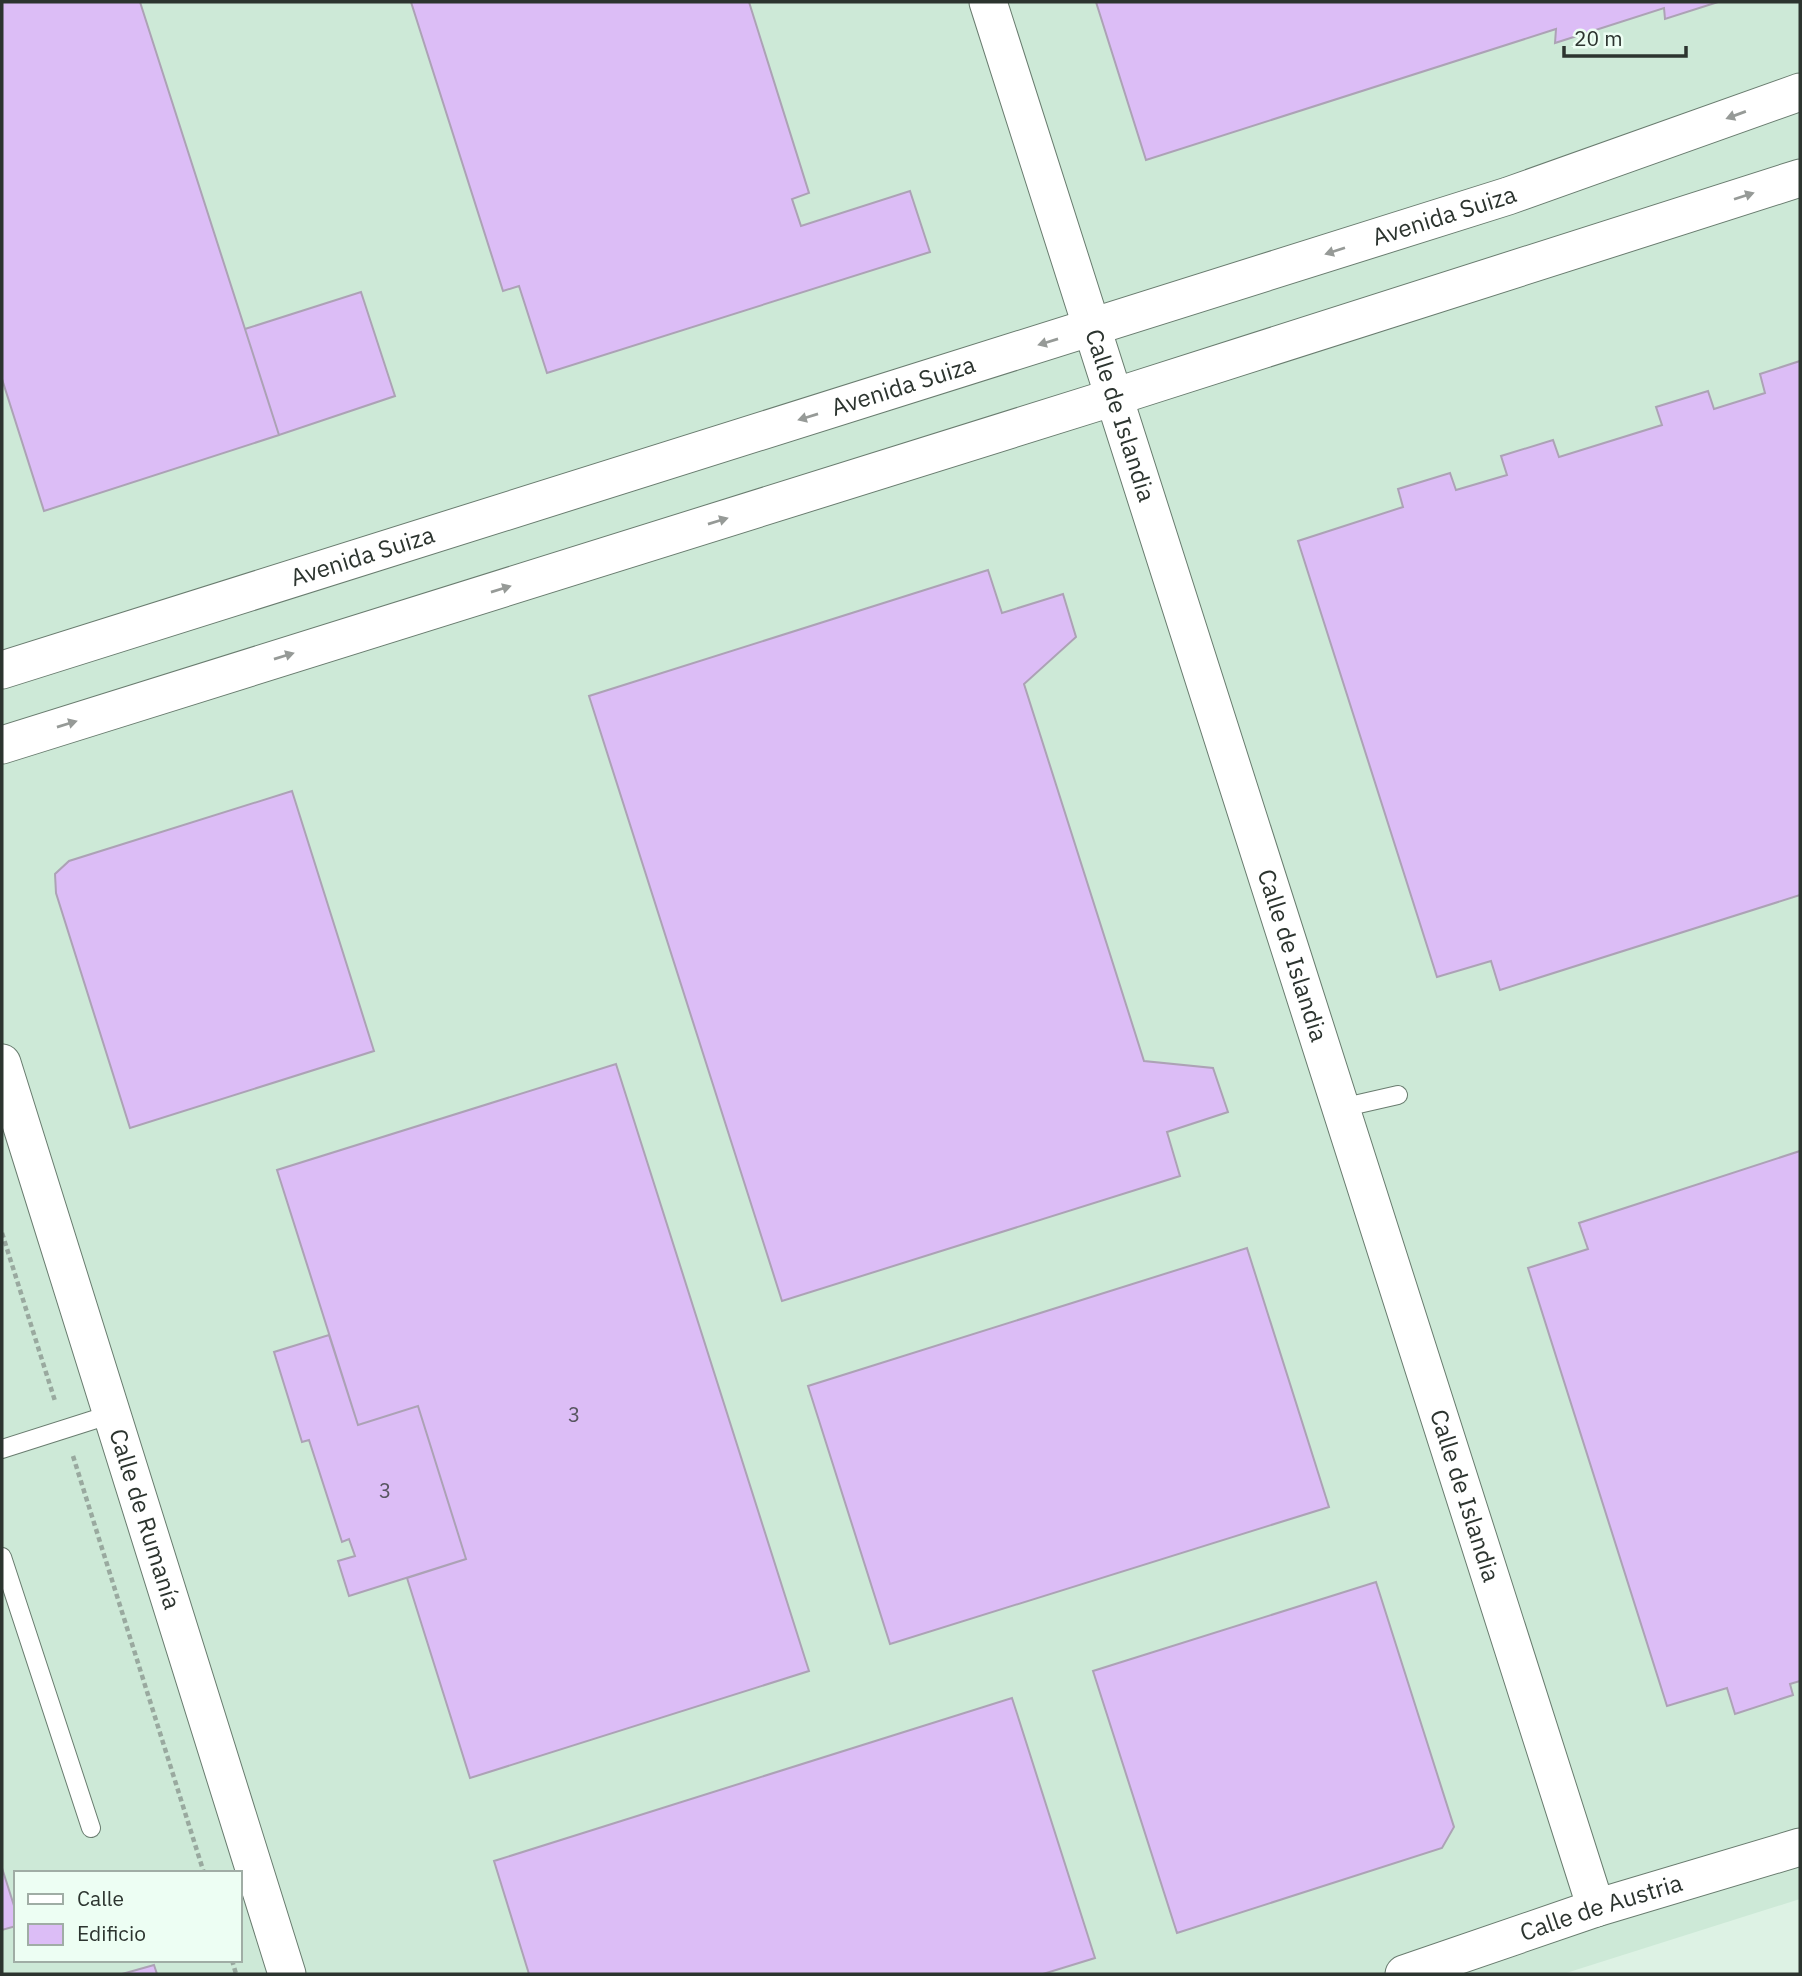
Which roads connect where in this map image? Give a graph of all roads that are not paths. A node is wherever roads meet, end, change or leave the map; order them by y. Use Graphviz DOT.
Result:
graph roads {
  1 [pos="988,2"];
  2 [pos="1800,92"];
  3 [pos="1800,178"];
  4 [pos="1092,328"];
  5 [pos="1114,397"];
  6 [pos="2,670"];
  7 [pos="2,745"];
  8 [pos="2,1063"];
  9 [pos="1398,1095"];
  10 [pos="1341,1108"];
  11 [pos="112,1414"];
  12 [pos="2,1448"];
  13 [pos="2,1557"];
  14 [pos="92,1828"];
  15 [pos="1800,1847"];
  16 [pos="1596,1908"];
  17 [pos="287,1974"];
  18 [pos="1404,1974"];
  1 -- 4 [label="street, Calle de Islandia"];
  2 -- 4 [label="street, Avenida Suiza, one-way"];
  5 -- 3 [label="street, one-way"];
  4 -- 5 [label="street, Calle de Islandia"];
  4 -- 6 [label="street, Avenida Suiza, one-way"];
  7 -- 5 [label="street, one-way"];
  5 -- 10 [label="street, Calle de Islandia"];
  8 -- 11 [label="street, Calle de Rumanía"];
  9 -- 10 [label="lane"];
  10 -- 16 [label="street, Calle de Islandia"];
  11 -- 12 [label="lane"];
  11 -- 17 [label="street, Calle de Rumanía"];
  13 -- 14 [label="lane"];
  15 -- 16 [label="street, Calle de Austria"];
  16 -- 18 [label="street, Calle de Austria"];
}
